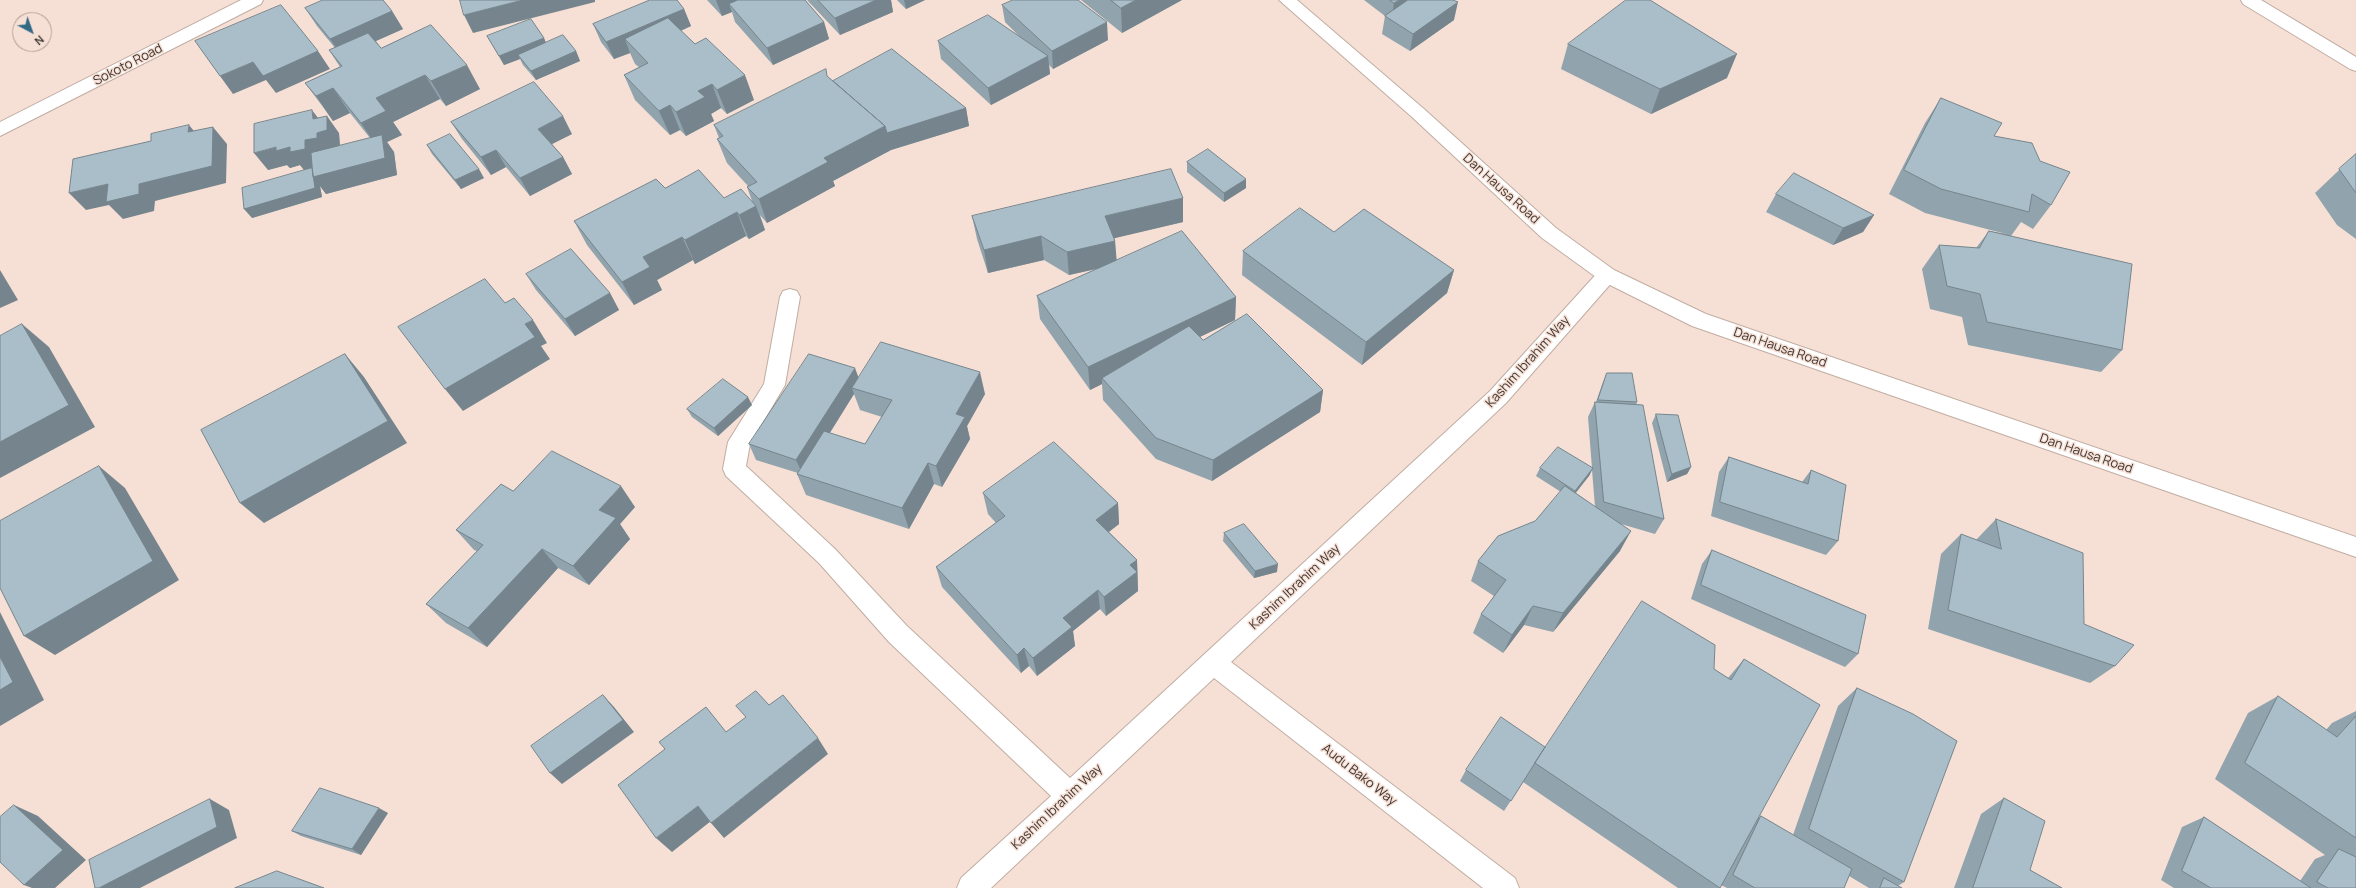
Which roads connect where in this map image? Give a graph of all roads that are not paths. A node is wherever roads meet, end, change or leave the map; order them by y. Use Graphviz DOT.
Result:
graph roads {
  1 [pos="255,0"];
  2 [pos="1287,0"];
  3 [pos="2249,0"];
  4 [pos="2356,65"];
  5 [pos="0,130"];
  6 [pos="1607,275"];
  7 [pos="790,297"];
  8 [pos="2356,547"];
  9 [pos="1213,663"];
  10 [pos="1070,796"];
  11 [pos="971,888"];
  12 [pos="1505,888"];
  1 -- 5 [label="street, Sokoto Road"];
  2 -- 6 [label="street, Dan Hausa Road"];
  3 -- 4 [label="street"];
  6 -- 8 [label="street, Dan Hausa Road"];
  6 -- 9 [label="street, Kashim Ibrahim Way"];
  7 -- 10 [label="street"];
  9 -- 10 [label="street, Kashim Ibrahim Way"];
  9 -- 12 [label="street, Audu Bako Way"];
  10 -- 11 [label="street, Kashim Ibrahim Way"];
}
